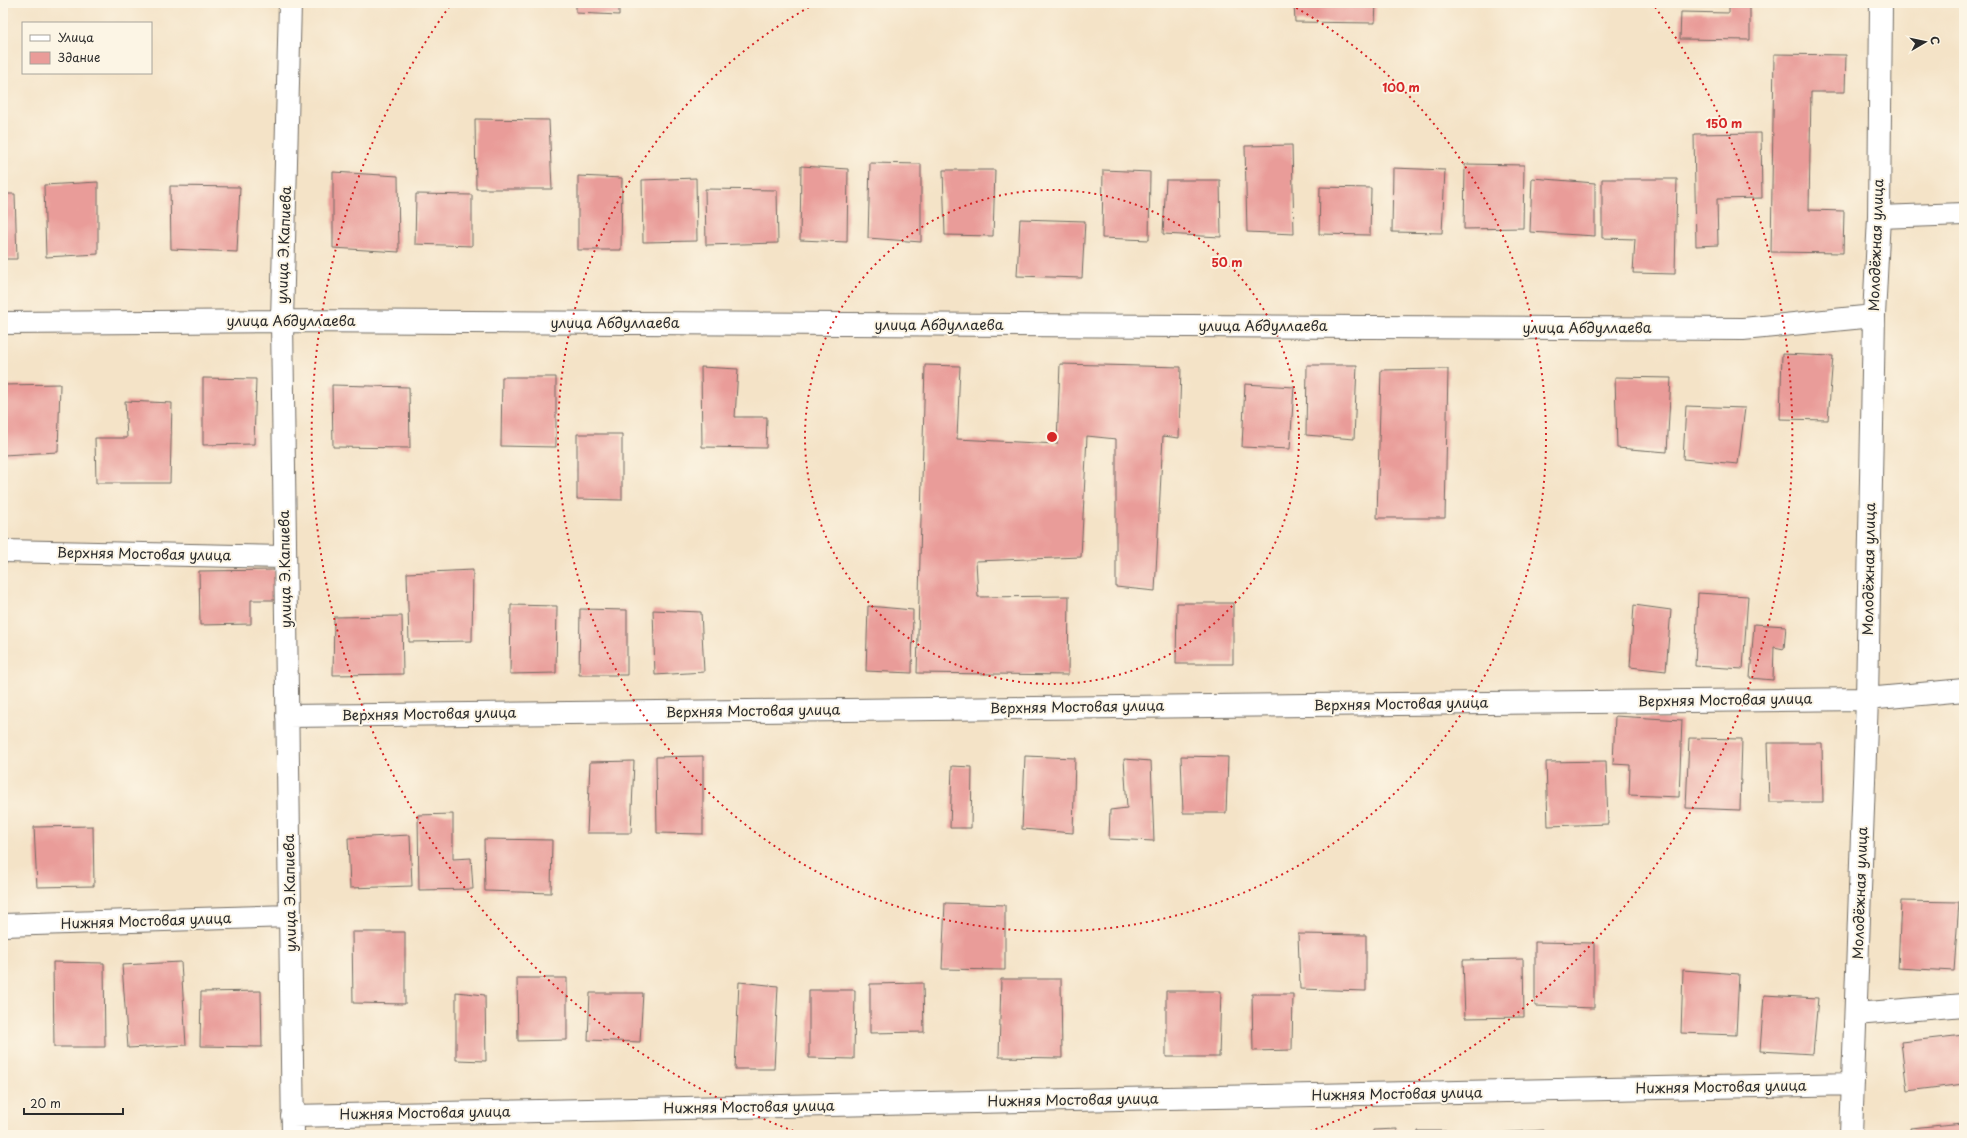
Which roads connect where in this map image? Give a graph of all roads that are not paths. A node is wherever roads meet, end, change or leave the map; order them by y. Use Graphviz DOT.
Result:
graph roads {
  1 [pos="290,3"];
  2 [pos="1881,3"];
  3 [pos="1964,214"];
  4 [pos="1879,217"];
  5 [pos="1874,316"];
  6 [pos="282,321"];
  7 [pos="3,323"];
  8 [pos="3,550"];
  9 [pos="285,557"];
  10 [pos="1964,690"];
  11 [pos="1867,699"];
  12 [pos="288,716"];
  13 [pos="290,916"];
  14 [pos="3,925"];
  15 [pos="1964,1005"];
  16 [pos="1856,1014"];
  17 [pos="1853,1084"];
  18 [pos="293,1125"];
  19 [pos="1850,1135"];
  1 -- 6 [label="street, улица Э.Капиева"];
  2 -- 4 [label="street, Молодёжная улица"];
  3 -- 4 [label="street"];
  4 -- 5 [label="street, Молодёжная улица"];
  5 -- 6 [label="street, улица Абдуллаева"];
  5 -- 11 [label="street, Молодёжная улица"];
  6 -- 7 [label="street, улица Абдуллаева"];
  6 -- 9 [label="street, улица Э.Капиева"];
  8 -- 9 [label="street, Верхняя Мостовая улица"];
  9 -- 12 [label="street, улица Э.Капиева"];
  10 -- 11 [label="street, Верхняя Мостовая улица"];
  11 -- 12 [label="street, Верхняя Мостовая улица"];
  11 -- 16 [label="street, Молодёжная улица"];
  12 -- 13 [label="street, улица Э.Капиева"];
  13 -- 14 [label="street, Нижняя Мостовая улица"];
  13 -- 18 [label="street, улица Э.Капиева"];
  15 -- 16 [label="street"];
  16 -- 17 [label="street, Молодёжная улица"];
  17 -- 18 [label="street, Нижняя Мостовая улица"];
  17 -- 19 [label="street, Молодёжная улица"];
}
